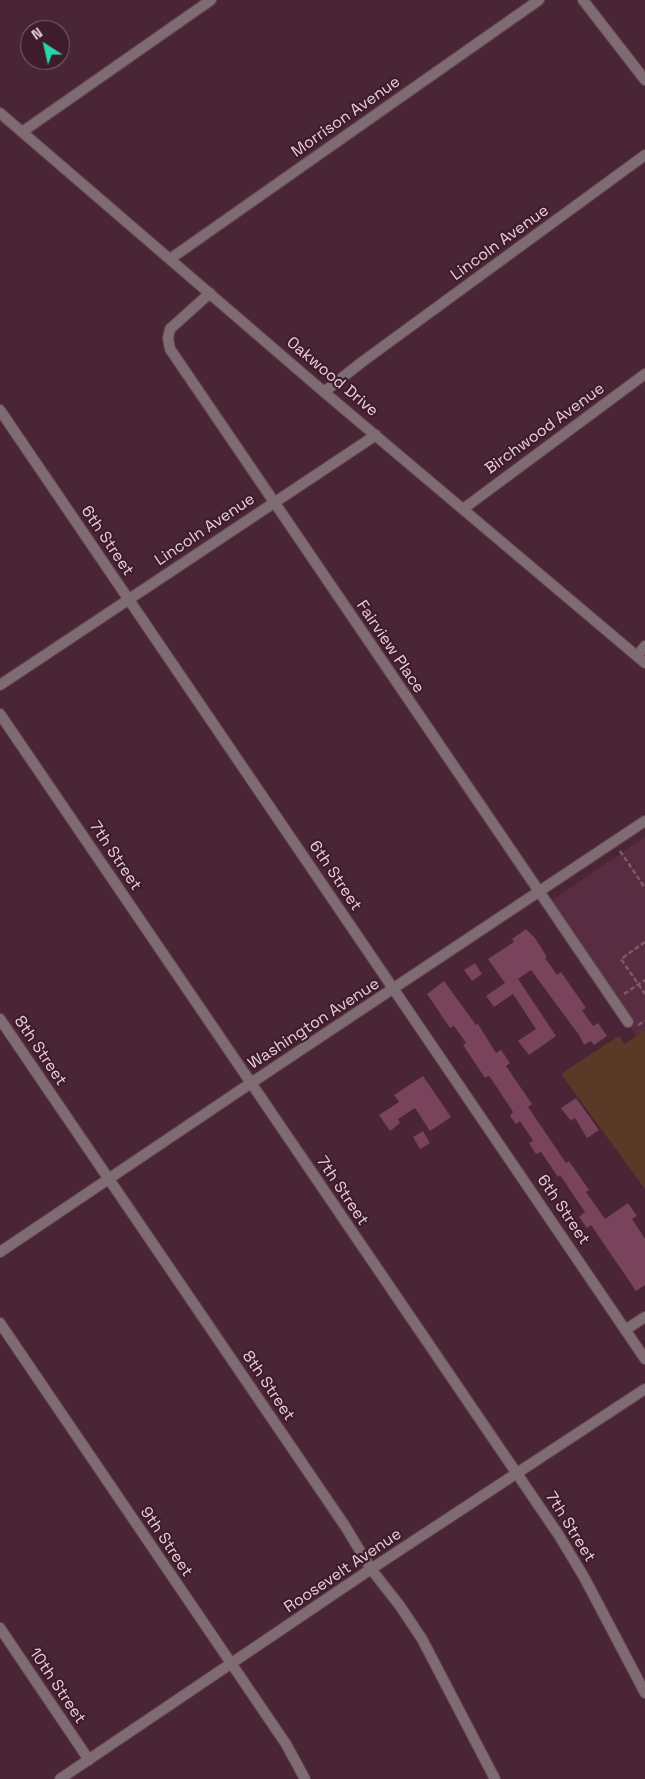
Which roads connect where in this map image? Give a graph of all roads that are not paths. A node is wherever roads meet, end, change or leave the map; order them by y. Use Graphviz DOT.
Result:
graph roads {
  1 [pos="211,0"];
  2 [pos="539,0"];
  3 [pos="583,0"];
  4 [pos="645,80"];
  5 [pos="0,113"];
  6 [pos="22,132"];
  7 [pos="645,155"];
  8 [pos="170,259"];
  9 [pos="210,294"];
  10 [pos="645,374"];
  11 [pos="324,392"];
  12 [pos="0,410"];
  13 [pos="376,435"];
  14 [pos="275,502"];
  15 [pos="463,509"];
  16 [pos="128,600"];
  17 [pos="645,646"];
  18 [pos="641,660"];
  19 [pos="0,685"];
  20 [pos="0,714"];
  21 [pos="645,821"];
  22 [pos="540,891"];
  23 [pos="394,989"];
  24 [pos="0,1019"];
  25 [pos="628,1022"];
  26 [pos="251,1083"];
  27 [pos="109,1179"];
  28 [pos="0,1252"];
  29 [pos="645,1317"];
  30 [pos="0,1323"];
  31 [pos="625,1330"];
  32 [pos="645,1359"];
  33 [pos="645,1389"];
  34 [pos="517,1473"];
  35 [pos="371,1569"];
  36 [pos="0,1628"];
  37 [pos="232,1664"];
  38 [pos="645,1694"];
  39 [pos="89,1760"];
  40 [pos="60,1779"];
  41 [pos="304,1779"];
  42 [pos="495,1779"];
  1 -- 6 [label="street"];
  2 -- 8 [label="street, Morrison Avenue"];
  3 -- 4 [label="street"];
  5 -- 6 [label="street, Oakwood Drive"];
  6 -- 8 [label="street, Oakwood Drive"];
  7 -- 11 [label="street, Lincoln Avenue"];
  8 -- 9 [label="street, Oakwood Drive"];
  9 -- 11 [label="street, Oakwood Drive"];
  9 -- 14 [label="street, Fairview Place"];
  10 -- 15 [label="street, Birchwood Avenue"];
  11 -- 13 [label="street, Oakwood Drive"];
  12 -- 16 [label="street, 6th Street"];
  13 -- 14 [label="street, Lincoln Avenue"];
  13 -- 15 [label="street, Oakwood Drive"];
  14 -- 16 [label="street, Lincoln Avenue"];
  14 -- 22 [label="street, Fairview Place"];
  15 -- 18 [label="street, Oakwood Drive"];
  16 -- 19 [label="street, Lincoln Avenue"];
  16 -- 23 [label="street, 6th Street"];
  17 -- 18 [label="street"];
  20 -- 26 [label="street, 7th Street"];
  21 -- 22 [label="street, Washington Avenue"];
  22 -- 23 [label="street, Washington Avenue"];
  22 -- 25 [label="street, Fairview Place"];
  23 -- 26 [label="street, Washington Avenue"];
  23 -- 31 [label="street, 6th Street"];
  24 -- 27 [label="street, 8th Street"];
  26 -- 27 [label="street, Washington Avenue"];
  26 -- 34 [label="street, 7th Street"];
  27 -- 28 [label="street, Washington Avenue"];
  27 -- 35 [label="street, 8th Street"];
  29 -- 31 [label="street"];
  30 -- 37 [label="street, 9th Street"];
  31 -- 32 [label="street, 6th Street"];
  33 -- 34 [label="street, Roosevelt Avenue"];
  34 -- 35 [label="street, Roosevelt Avenue"];
  34 -- 38 [label="street, 7th Street"];
  35 -- 37 [label="street, Roosevelt Avenue"];
  35 -- 42 [label="street, 8th Street"];
  36 -- 39 [label="street, 10th Street"];
  37 -- 39 [label="street, Roosevelt Avenue"];
  37 -- 41 [label="street, 9th Street"];
  39 -- 40 [label="street, Roosevelt Avenue"];
}
